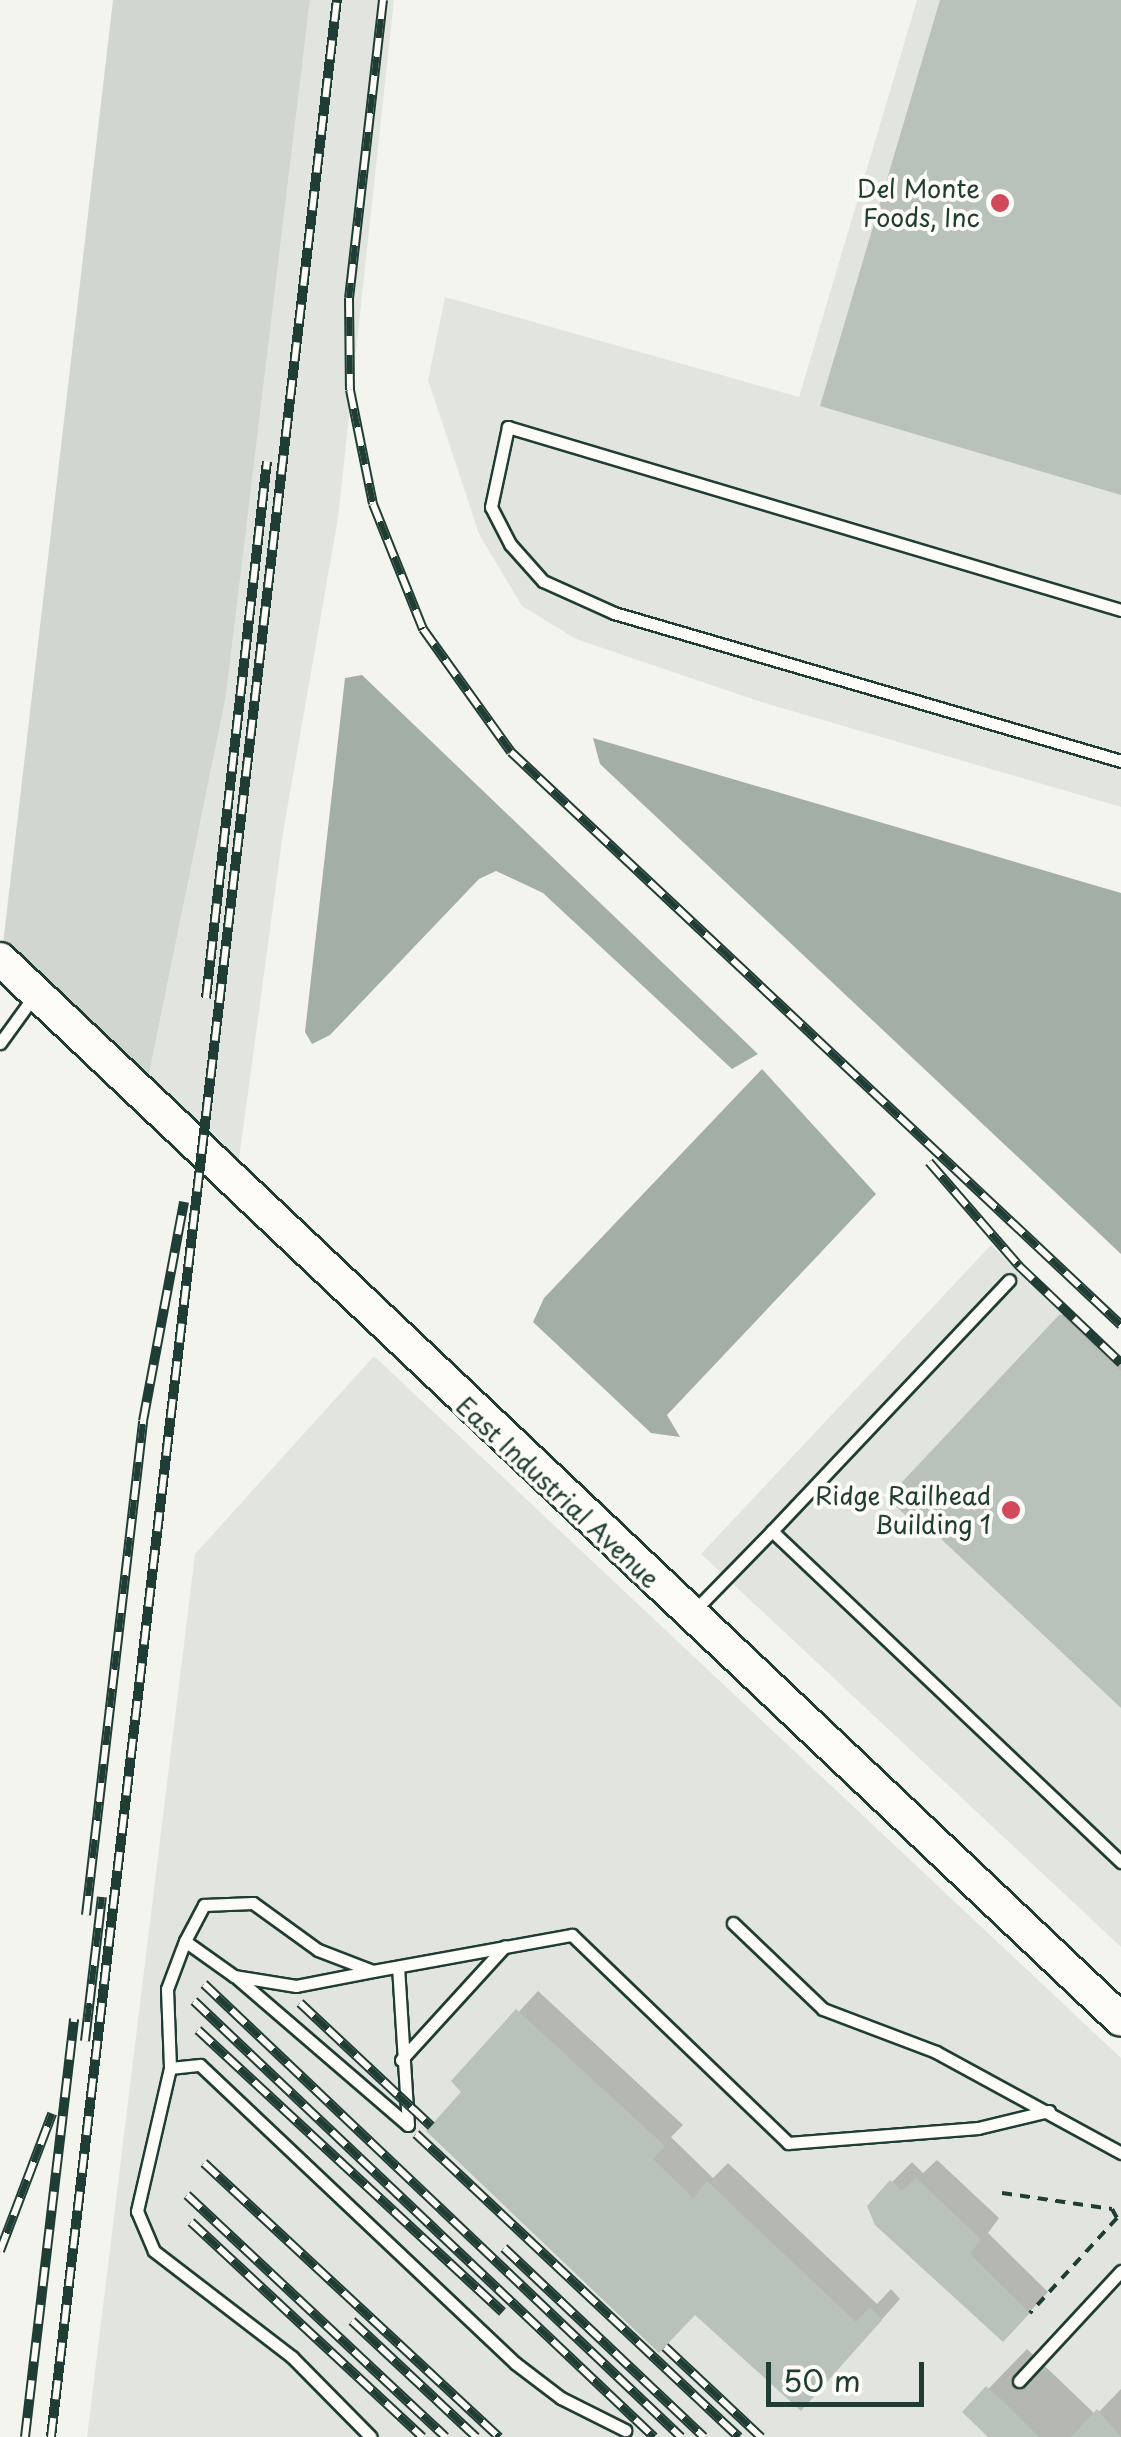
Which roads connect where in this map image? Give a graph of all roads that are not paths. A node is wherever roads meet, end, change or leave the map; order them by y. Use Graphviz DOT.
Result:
graph roads {
  1 [pos="1121,610"];
  2 [pos="1121,761"];
  3 [pos="0,958"];
  4 [pos="36,992"];
  5 [pos="0,1043"];
  6 [pos="1010,1280"];
  7 [pos="772,1531"];
  8 [pos="690,1616"];
  9 [pos="1121,1862"];
  10 [pos="734,1924"];
  11 [pos="185,1941"];
  12 [pos="505,1946"];
  13 [pos="398,1966"];
  14 [pos="373,1971"];
  15 [pos="234,1976"];
  16 [pos="1121,2020"];
  17 [pos="401,2060"];
  18 [pos="170,2068"];
  19 [pos="1049,2111"];
  20 [pos="1121,2153"];
  21 [pos="1121,2271"];
  22 [pos="1018,2381"];
  23 [pos="625,2430"];
  24 [pos="371,2437"];
  1 -- 2 [label="lane"];
  3 -- 4 [label="street, East Industrial Avenue"];
  4 -- 5 [label="lane"];
  4 -- 8 [label="street, East Industrial Avenue"];
  6 -- 7 [label="lane"];
  7 -- 8 [label="lane"];
  7 -- 9 [label="lane"];
  8 -- 16 [label="street, East Industrial Avenue"];
  10 -- 19 [label="lane"];
  11 -- 14 [label="lane"];
  11 -- 15 [label="lane"];
  11 -- 18 [label="lane"];
  12 -- 13 [label="lane"];
  12 -- 17 [label="lane"];
  12 -- 19 [label="lane"];
  13 -- 14 [label="lane"];
  13 -- 17 [label="lane"];
  14 -- 15 [label="lane"];
  15 -- 17 [label="lane"];
  18 -- 23 [label="lane"];
  18 -- 24 [label="lane"];
  19 -- 20 [label="lane"];
  21 -- 22 [label="lane"];
}
